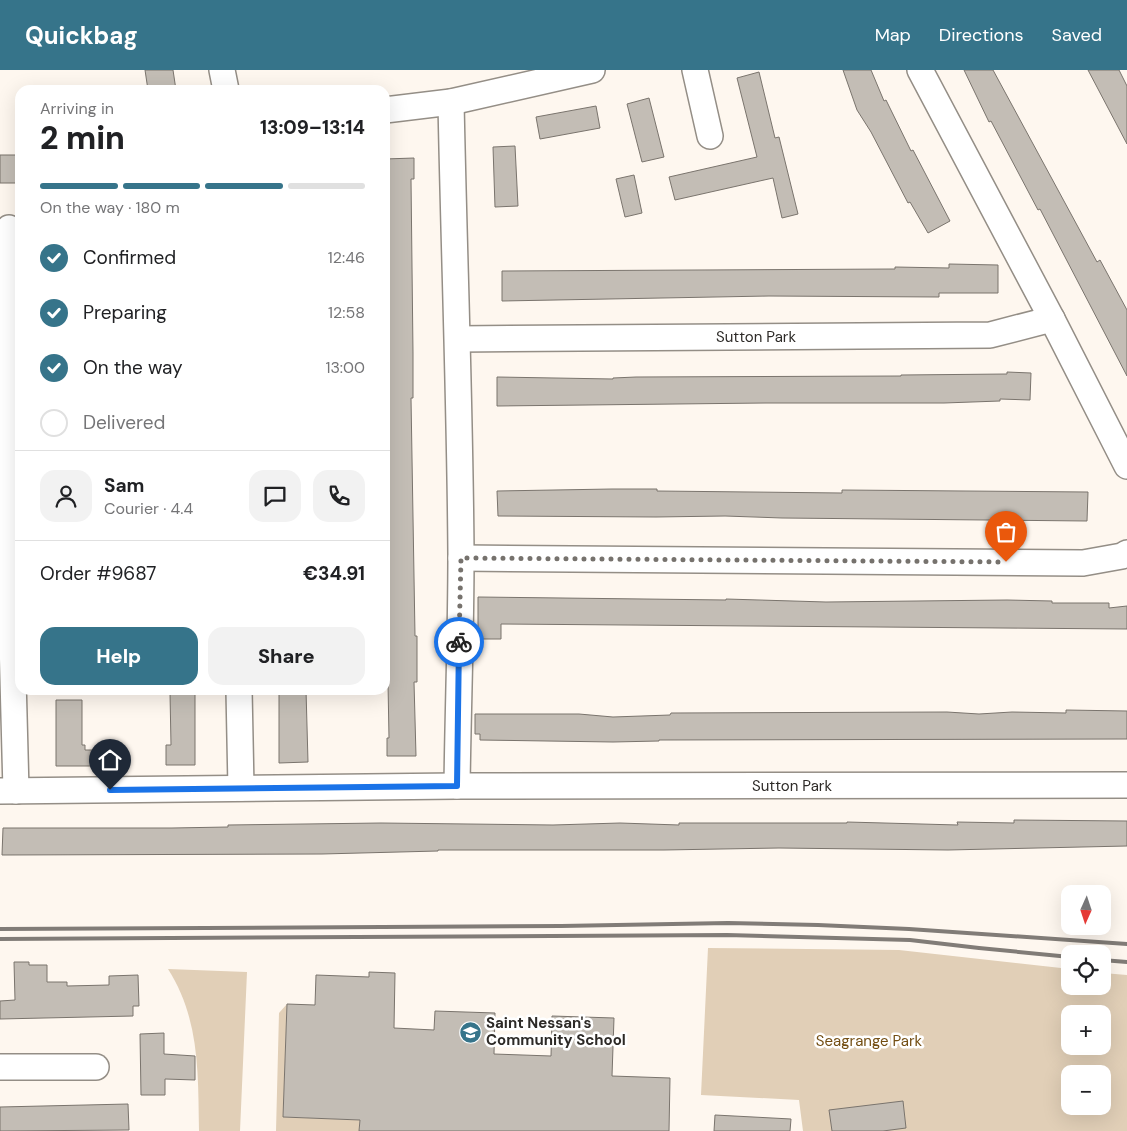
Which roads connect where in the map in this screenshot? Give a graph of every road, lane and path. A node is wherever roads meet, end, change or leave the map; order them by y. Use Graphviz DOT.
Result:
graph roads {
  1 [pos="222,70"];
  2 [pos="592,70"];
  3 [pos="695,70"];
  4 [pos="920,70"];
  5 [pos="225,85"];
  6 [pos="452,102"];
  7 [pos="390,109"];
  8 [pos="710,136"];
  9 [pos="10,229"];
  10 [pos="1052,319"];
  11 [pos="458,339"];
  12 [pos="1127,466"];
  13 [pos="1127,553"];
  14 [pos="461,558"];
  15 [pos="239,695"];
  16 [pos="1127,785"];
  17 [pos="457,786"];
  18 [pos="240,788"];
  19 [pos="8,791"];
  20 [pos="96,1066"];
  21 [pos="0,1067"];
  1 -- 5 [label="street"];
  2 -- 6 [label="street"];
  3 -- 8 [label="street"];
  4 -- 10 [label="street"];
  6 -- 7 [label="street"];
  6 -- 11 [label="street"];
  9 -- 19 [label="street, Sutton Park"];
  10 -- 11 [label="street, Sutton Park"];
  10 -- 12 [label="street"];
  11 -- 14 [label="street"];
  13 -- 14 [label="street"];
  14 -- 17 [label="street"];
  15 -- 18 [label="street"];
  16 -- 17 [label="street, Sutton Park"];
  17 -- 18 [label="street, Sutton Park"];
  18 -- 19 [label="street, Sutton Park"];
  20 -- 21 [label="street"];
}
